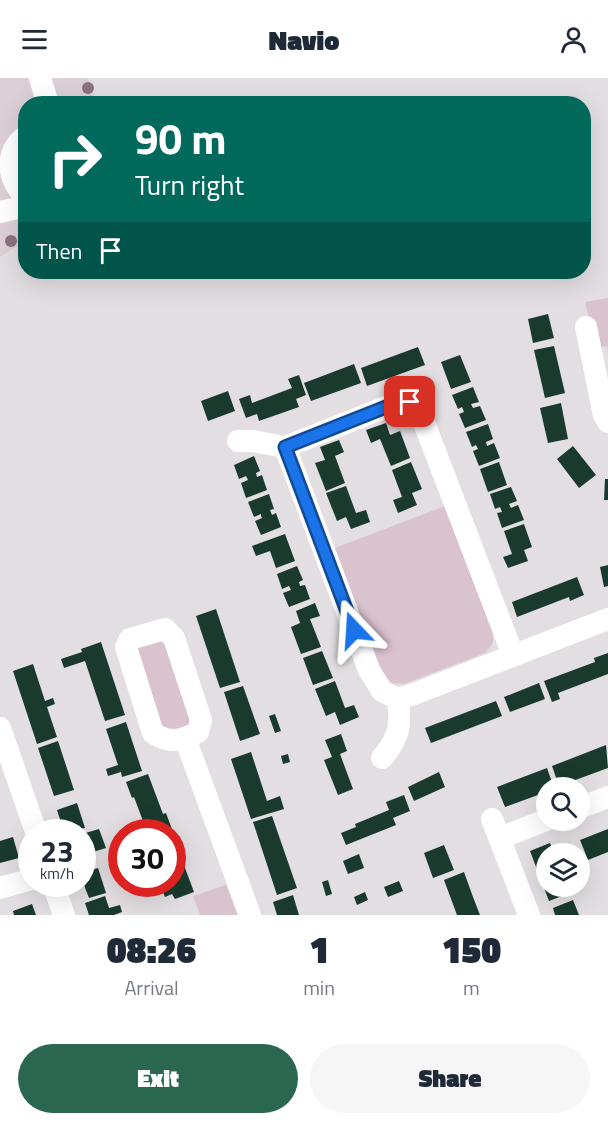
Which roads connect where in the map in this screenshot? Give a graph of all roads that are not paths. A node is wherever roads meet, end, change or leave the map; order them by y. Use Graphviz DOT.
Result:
graph roads {
  1 [pos="18,145"];
  2 [pos="5,181"];
  3 [pos="18,187"];
  4 [pos="18,208"];
  5 [pos="0,212"];
  6 [pos="586,327"];
  7 [pos="608,422"];
  8 [pos="238,441"];
  9 [pos="285,447"];
  10 [pos="608,619"];
  11 [pos="513,655"];
  12 [pos="398,699"];
  13 [pos="1,732"];
  14 [pos="185,738"];
  15 [pos="382,758"];
  16 [pos="608,797"];
  17 [pos="590,804"];
  18 [pos="31,819"];
  19 [pos="536,822"];
  20 [pos="18,883"];
  21 [pos="0,888"];
  22 [pos="58,897"];
  23 [pos="64,915"];
  24 [pos="250,915"];
  25 [pos="529,915"];
  1 -- 2 [label="street"];
  2 -- 3 [label="street"];
  4 -- 5 [label="street"];
  6 -- 7 [label="street"];
  8 -- 9 [label="street"];
  9 -- 11 [label="street"];
  9 -- 12 [label="street"];
  10 -- 11 [label="street"];
  11 -- 12 [label="street"];
  12 -- 15 [label="street"];
  13 -- 18 [label="street"];
  14 -- 14 [label="street"];
  14 -- 24 [label="street"];
  16 -- 17 [label="street"];
  19 -- 25 [label="street"];
  20 -- 21 [label="street"];
  22 -- 23 [label="street"];
}
